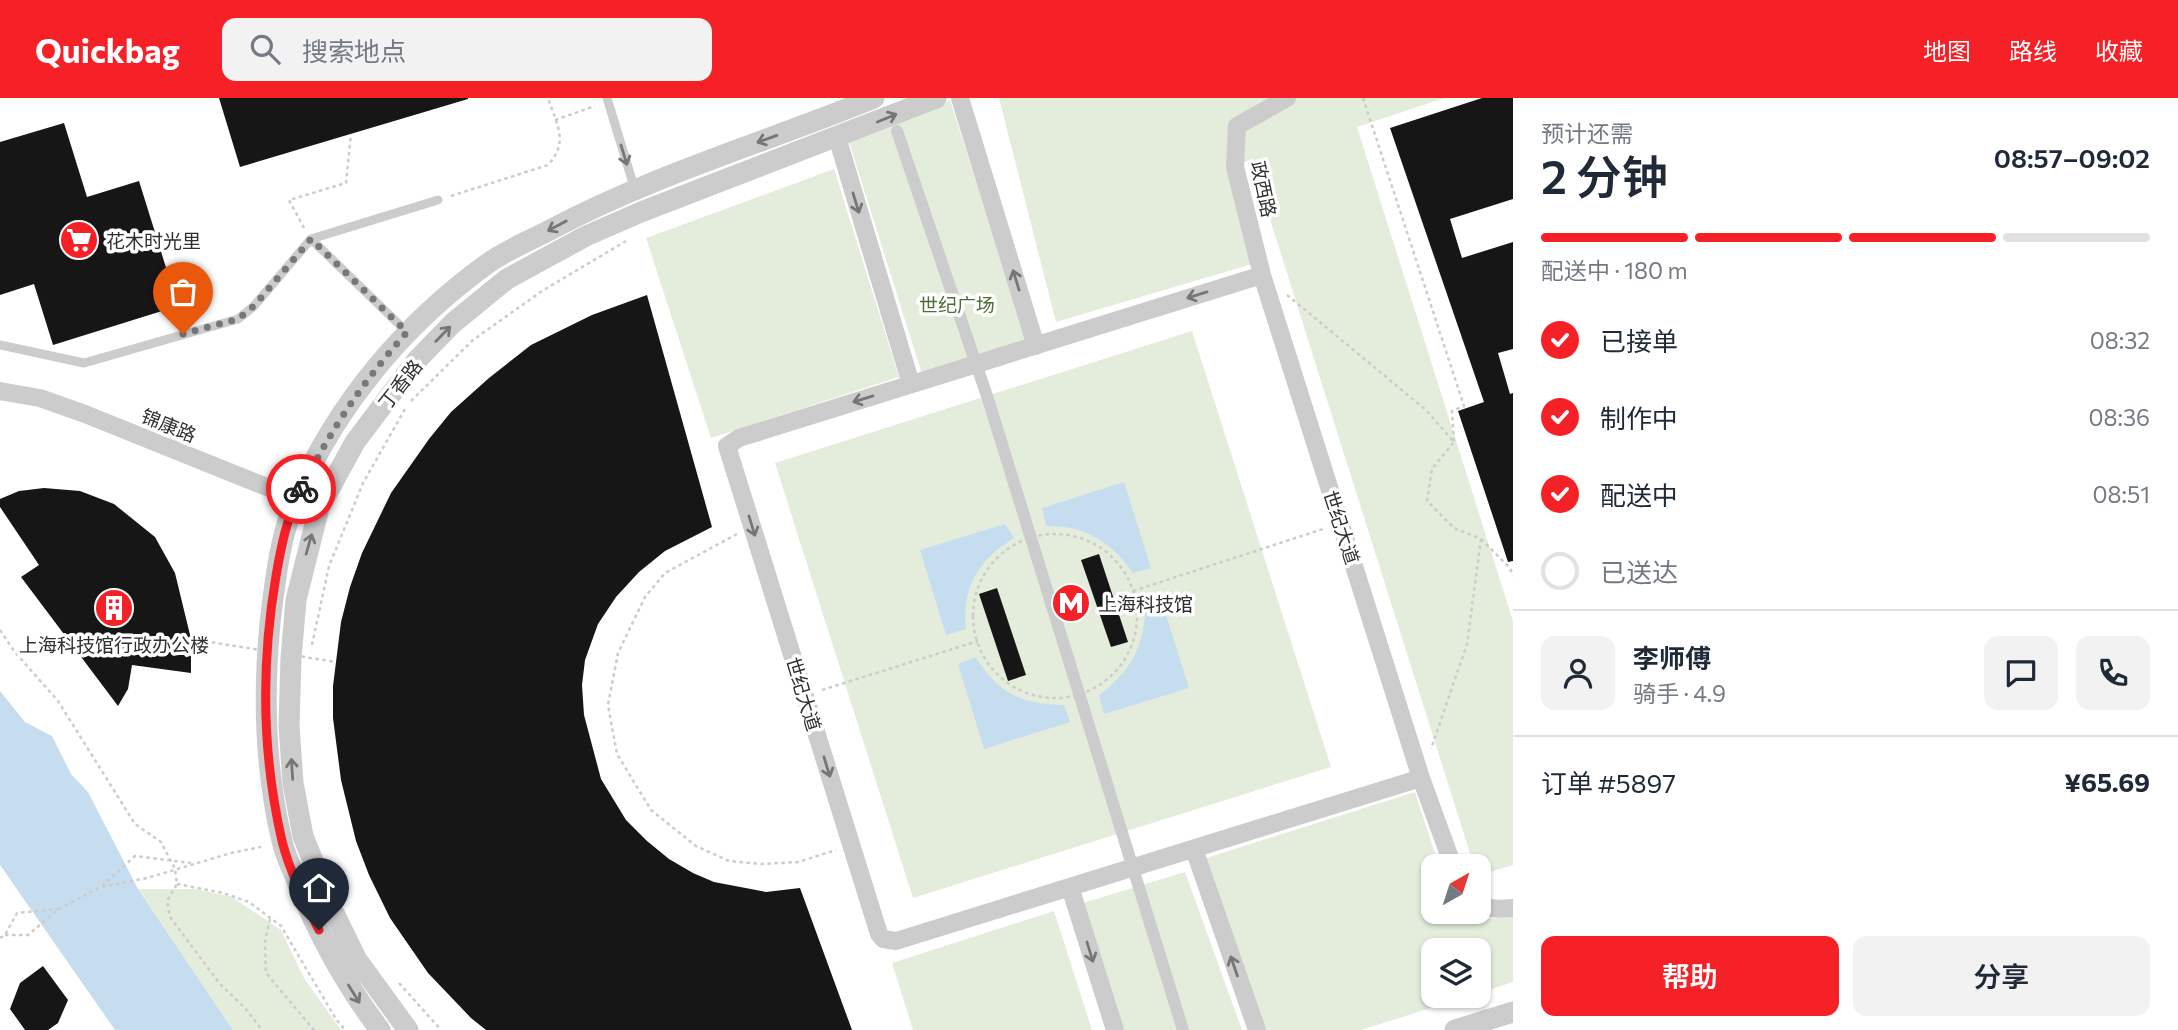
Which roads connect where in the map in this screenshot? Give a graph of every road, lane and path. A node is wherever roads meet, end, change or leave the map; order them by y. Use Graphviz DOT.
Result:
graph roads {
  1 [pos="548,98"];
  2 [pos="874,98"];
  3 [pos="936,98"];
  4 [pos="960,98"];
  5 [pos="1287,98"];
  6 [pos="1363,98"];
  7 [pos="608,100"];
  8 [pos="828,107"];
  9 [pos="555,120"];
  10 [pos="897,131"];
  11 [pos="351,134"];
  12 [pos="837,137"];
  13 [pos="635,189"];
  14 [pos="438,200"];
  15 [pos="641,212"];
  16 [pos="635,236"];
  17 [pos="311,239"];
  18 [pos="1262,275"];
  19 [pos="407,332"];
  20 [pos="0,345"];
  21 [pos="1035,346"];
  22 [pos="975,365"];
  23 [pos="911,384"];
  24 [pos="0,391"];
  25 [pos="1454,442"];
  26 [pos="296,499"];
  27 [pos="319,508"];
  28 [pos="1340,523"];
  29 [pos="753,527"];
  30 [pos="1481,538"];
  31 [pos="1513,576"];
  32 [pos="1133,591"];
  33 [pos="0,630"];
  34 [pos="191,639"];
  35 [pos="978,641"];
  36 [pos="336,662"];
  37 [pos="308,667"];
  38 [pos="805,695"];
  39 [pos="1421,778"];
  40 [pos="851,844"];
  41 [pos="261,847"];
  42 [pos="1194,849"];
  43 [pos="1449,854"];
  44 [pos="171,859"];
  45 [pos="194,863"];
  46 [pos="1134,867"];
  47 [pos="175,869"];
  48 [pos="177,884"];
  49 [pos="101,887"];
  50 [pos="1070,887"];
  51 [pos="1491,908"];
  52 [pos="1513,908"];
  53 [pos="59,909"];
  54 [pos="270,918"];
  55 [pos="5,934"];
  56 [pos="0,938"];
  57 [pos="396,979"];
  58 [pos="1513,1012"];
  59 [pos="262,1030"];
  60 [pos="314,1030"];
  61 [pos="345,1030"];
  62 [pos="380,1030"];
  63 [pos="408,1030"];
  64 [pos="441,1030"];
  65 [pos="1115,1030"];
  66 [pos="1183,1030"];
  67 [pos="1257,1030"];
  68 [pos="1455,1030"];
  1 -- 9 [label="path"];
  2 -- 8 [label="street, 丁香路"];
  12 -- 3 [label="street, 丁香路, one-way"];
  21 -- 4 [label="street, one-way"];
  5 -- 18 [label="street, 政西路"];
  6 -- 25 [label="path"];
  7 -- 9 [label="path"];
  7 -- 13 [label="lane, one-way"];
  8 -- 12 [label="street"];
  8 -- 13 [label="street, 丁香路, one-way"];
  9 -- 14 [label="path"];
  10 -- 22 [label="street"];
  11 -- 17 [label="path"];
  12 -- 15 [label="street, 丁香路"];
  12 -- 23 [label="street, one-way"];
  13 -- 15 [label="lane"];
  13 -- 19 [label="street, 丁香路, one-way"];
  14 -- 17 [label="lane"];
  27 -- 15 [label="street, 丁香路, one-way"];
  16 -- 37 [label="path"];
  17 -- 19 [label="lane"];
  17 -- 20 [label="lane"];
  18 -- 21 [label="street, 世纪大道, one-way"];
  18 -- 25 [label="path"];
  18 -- 28 [label="street, 世纪大道"];
  19 -- 26 [label="street, 丁香路"];
  21 -- 22 [label="street, 世纪大道"];
  22 -- 23 [label="street, 世纪大道"];
  22 -- 46 [label="street"];
  23 -- 29 [label="street, 世纪大道, one-way"];
  24 -- 26 [label="street, 锦康路"];
  25 -- 30 [label="path"];
  26 -- 27 [label="street, 锦康路"];
  26 -- 62 [label="street, 丁香路, one-way"];
  63 -- 27 [label="street, 丁香路, one-way"];
  28 -- 32 [label="path"];
  28 -- 39 [label="street, 世纪大道"];
  29 -- 38 [label="street, 世纪大道"];
  29 -- 40 [label="path"];
  30 -- 31 [label="path"];
  30 -- 39 [label="path"];
  33 -- 44 [label="path"];
  34 -- 36 [label="path, bridge"];
  35 -- 38 [label="path"];
  38 -- 40 [label="street, 世纪大道, one-way"];
  39 -- 42 [label="street, 世纪大道"];
  39 -- 43 [label="street"];
  40 -- 50 [label="street, 世纪大道"];
  41 -- 45 [label="path"];
  42 -- 46 [label="street, 世纪大道"];
  67 -- 42 [label="street, one-way"];
  44 -- 45 [label="path"];
  44 -- 47 [label="path"];
  44 -- 49 [label="path"];
  45 -- 47 [label="path"];
  46 -- 50 [label="street, 世纪大道"];
  46 -- 66 [label="street"];
  47 -- 48 [label="path"];
  47 -- 49 [label="path"];
  48 -- 54 [label="path"];
  48 -- 59 [label="path"];
  49 -- 53 [label="path"];
  50 -- 65 [label="street, one-way"];
  51 -- 52 [label="street"];
  53 -- 55 [label="path"];
  53 -- 55 [label="path"];
  54 -- 60 [label="path"];
  54 -- 61 [label="path"];
  55 -- 56 [label="path"];
  57 -- 64 [label="path"];
  58 -- 68 [label="street"];
}
